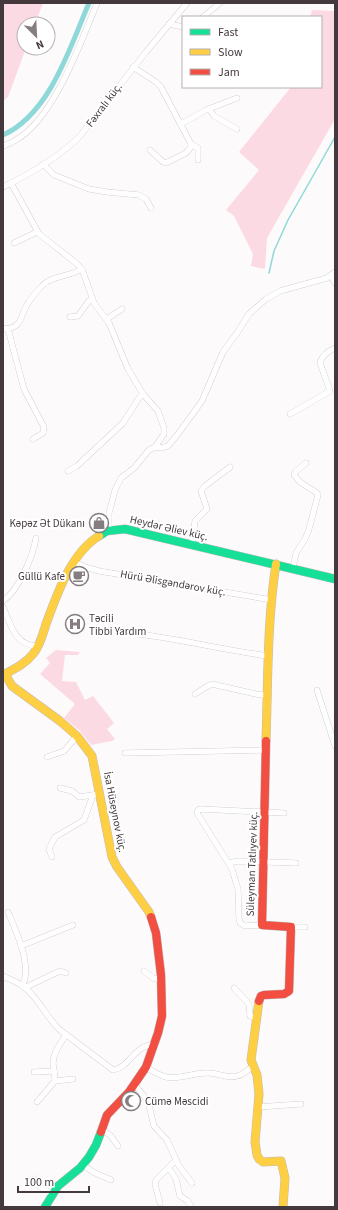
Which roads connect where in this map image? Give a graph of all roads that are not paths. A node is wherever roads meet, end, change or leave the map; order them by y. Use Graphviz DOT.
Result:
graph roads {
  1 [pos="96,3"];
  2 [pos="187,3"];
  3 [pos="220,3"];
  4 [pos="204,16"];
  5 [pos="169,24"];
  6 [pos="182,27"];
  7 [pos="133,68"];
  8 [pos="237,98"];
  9 [pos="209,109"];
  10 [pos="181,124"];
  11 [pos="237,129"];
  12 [pos="191,144"];
  13 [pos="3,146"];
  14 [pos="150,150"];
  15 [pos="198,160"];
  16 [pos="43,164"];
  17 [pos="11,183"];
  18 [pos="3,187"];
  19 [pos="151,208"];
  20 [pos="37,232"];
  21 [pos="14,243"];
  22 [pos="82,269"];
  23 [pos="333,274"];
  24 [pos="335,282"];
  25 [pos="92,299"];
  26 [pos="122,309"];
  27 [pos="70,317"];
  28 [pos="107,319"];
  29 [pos="6,329"];
  30 [pos="335,348"];
  31 [pos="143,394"];
  32 [pos="290,414"];
  33 [pos="33,439"];
  34 [pos="155,447"];
  35 [pos="306,463"];
  36 [pos="230,467"];
  37 [pos="68,471"];
  38 [pos="109,530"];
  39 [pos="36,538"];
  40 [pos="192,545"];
  41 [pos="74,562"];
  42 [pos="276,564"];
  43 [pos="293,568"];
  44 [pos="335,578"];
  45 [pos="272,600"];
  46 [pos="3,601"];
  47 [pos="3,607"];
  48 [pos="130,633"];
  49 [pos="38,646"];
  50 [pos="269,656"];
  51 [pos="4,675"];
  52 [pos="317,690"];
  53 [pos="195,694"];
  54 [pos="268,696"];
  55 [pos="77,736"];
  56 [pos="335,743"];
  57 [pos="266,750"];
  58 [pos="125,753"];
  59 [pos="47,757"];
  60 [pos="60,788"];
  61 [pos="96,794"];
  62 [pos="265,812"];
  63 [pos="284,813"];
  64 [pos="52,857"];
  65 [pos="263,862"];
  66 [pos="229,863"];
  67 [pos="296,863"];
  68 [pos="8,912"];
  69 [pos="73,925"];
  70 [pos="262,925"];
  71 [pos="291,927"];
  72 [pos="305,927"];
  73 [pos="21,946"];
  74 [pos="144,971"];
  75 [pos="66,974"];
  76 [pos="3,976"];
  77 [pos="162,980"];
  78 [pos="23,987"];
  79 [pos="234,988"];
  80 [pos="256,1018"];
  81 [pos="66,1035"];
  82 [pos="154,1044"];
  83 [pos="253,1066"];
  84 [pos="146,1067"];
  85 [pos="54,1071"];
  86 [pos="34,1072"];
  87 [pos="73,1080"];
  88 [pos="55,1081"];
  89 [pos="134,1084"];
  90 [pos="37,1102"];
  91 [pos="301,1104"];
  92 [pos="258,1106"];
  93 [pos="102,1130"];
  94 [pos="118,1146"];
  95 [pos="176,1160"];
  96 [pos="83,1165"];
  97 [pos="168,1168"];
  98 [pos="34,1179"];
  99 [pos="111,1180"];
  100 [pos="192,1183"];
  101 [pos="52,1194"];
  102 [pos="160,1203"];
  103 [pos="46,1206"];
  104 [pos="191,1207"];
  105 [pos="283,1207"];
  1 -- 13 [label="street"];
  2 -- 5 [label="street, Fəxralı küç."];
  3 -- 4 [label="street"];
  5 -- 6 [label="street"];
  5 -- 7 [label="street, Fəxralı küç."];
  7 -- 10 [label="street"];
  7 -- 16 [label="street, Fəxralı küç."];
  8 -- 9 [label="street"];
  9 -- 10 [label="street"];
  9 -- 11 [label="street"];
  10 -- 12 [label="street"];
  12 -- 14 [label="street"];
  12 -- 15 [label="street"];
  16 -- 17 [label="street, Fəxralı küç."];
  16 -- 19 [label="street"];
  17 -- 18 [label="street, Fəxralı küç."];
  17 -- 20 [label="street"];
  20 -- 21 [label="street"];
  20 -- 22 [label="street"];
  22 -- 25 [label="street"];
  22 -- 29 [label="street"];
  23 -- 24 [label="street"];
  23 -- 34 [label="street"];
  25 -- 27 [label="street"];
  25 -- 28 [label="street"];
  26 -- 28 [label="street"];
  28 -- 31 [label="street"];
  29 -- 33 [label="street"];
  30 -- 32 [label="street"];
  31 -- 34 [label="street"];
  31 -- 37 [label="street"];
  34 -- 38 [label="street"];
  35 -- 43 [label="street"];
  36 -- 40 [label="street"];
  38 -- 40 [label="street, Heydər Əliev küç."];
  38 -- 41 [label="street"];
  39 -- 46 [label="street"];
  40 -- 42 [label="street, Heydər Əliev küç."];
  41 -- 45 [label="street, Hürü Əlisgəndərov küç."];
  41 -- 49 [label="street"];
  42 -- 43 [label="street, Heydər Əliev küç."];
  42 -- 45 [label="street, Süleyman Tatlıyev küç."];
  43 -- 44 [label="street, Heydər Əliev küç."];
  45 -- 50 [label="street, Süleyman Tatlıyev küç."];
  47 -- 49 [label="street"];
  48 -- 50 [label="street"];
  49 -- 51 [label="street"];
  50 -- 54 [label="street, Süleyman Tatlıyev küç."];
  51 -- 55 [label="street, İsa Hüseynov küç."];
  52 -- 56 [label="street"];
  53 -- 54 [label="street"];
  54 -- 57 [label="street, Süleyman Tatlıyev küç."];
  55 -- 59 [label="street"];
  55 -- 61 [label="street, İsa Hüseynov küç."];
  57 -- 58 [label="street"];
  57 -- 62 [label="street, Süleyman Tatlıyev küç."];
  60 -- 61 [label="street"];
  61 -- 64 [label="street"];
  61 -- 77 [label="street, İsa Hüseynov küç."];
  62 -- 63 [label="street"];
  62 -- 65 [label="street, Süleyman Tatlıyev küç."];
  62 -- 66 [label="street"];
  65 -- 66 [label="street"];
  65 -- 67 [label="street"];
  65 -- 70 [label="street, Süleyman Tatlıyev küç."];
  66 -- 70 [label="street"];
  68 -- 73 [label="street"];
  69 -- 73 [label="street"];
  70 -- 71 [label="street, Süleyman Tatlıyev küç."];
  71 -- 72 [label="street"];
  71 -- 80 [label="street"];
  73 -- 78 [label="street"];
  74 -- 77 [label="street"];
  75 -- 78 [label="street"];
  76 -- 78 [label="street"];
  77 -- 82 [label="street, İsa Hüseynov küç."];
  78 -- 81 [label="street"];
  79 -- 80 [label="street"];
  80 -- 83 [label="street"];
  81 -- 82 [label="street"];
  81 -- 85 [label="street"];
  82 -- 84 [label="street, İsa Hüseynov küç."];
  83 -- 84 [label="street"];
  83 -- 92 [label="street"];
  84 -- 89 [label="street, İsa Hüseynov küç."];
  85 -- 86 [label="street"];
  85 -- 88 [label="street"];
  87 -- 88 [label="street"];
  88 -- 90 [label="street"];
  89 -- 93 [label="street, İsa Hüseynov küç."];
  89 -- 95 [label="street"];
  91 -- 92 [label="street"];
  92 -- 105 [label="street"];
  93 -- 94 [label="street"];
  93 -- 96 [label="street, İsa Hüseynov küç."];
  95 -- 97 [label="street"];
  95 -- 100 [label="street"];
  96 -- 99 [label="street"];
  96 -- 101 [label="street, İsa Hüseynov küç."];
  97 -- 102 [label="street"];
  97 -- 104 [label="street"];
  98 -- 101 [label="street"];
  101 -- 103 [label="street, İsa Hüseynov küç."];
}
